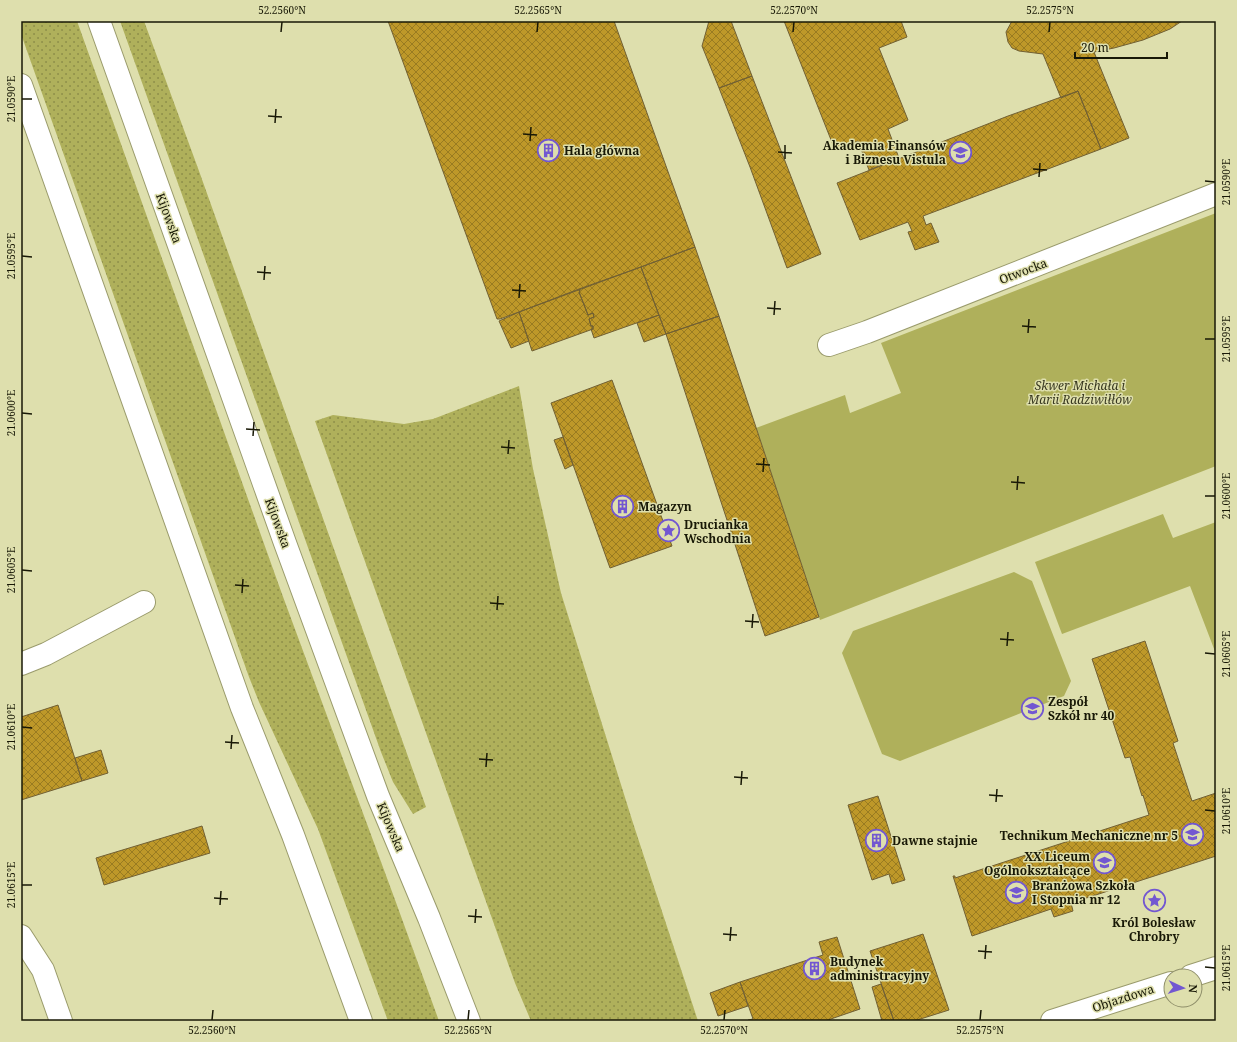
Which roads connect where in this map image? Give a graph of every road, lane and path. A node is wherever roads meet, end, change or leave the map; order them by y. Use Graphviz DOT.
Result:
graph roads {
  1 [pos="99,21"];
  2 [pos="21,85"];
  3 [pos="1216,194"];
  4 [pos="829,345"];
  5 [pos="144,602"];
  6 [pos="21,664"];
  7 [pos="21,936"];
  8 [pos="1216,968"];
  9 [pos="1203,972"];
  10 [pos="1163,986"];
  11 [pos="61,1021"];
  12 [pos="361,1021"];
  13 [pos="469,1021"];
  14 [pos="1052,1021"];
  1 -- 13 [label="street, Kijowska"];
  2 -- 12 [label="street"];
  3 -- 4 [label="street, Otwocka"];
  5 -- 6 [label="street"];
  7 -- 11 [label="street"];
  8 -- 9 [label="street"];
  10 -- 14 [label="street, Objazdowa"];
}
